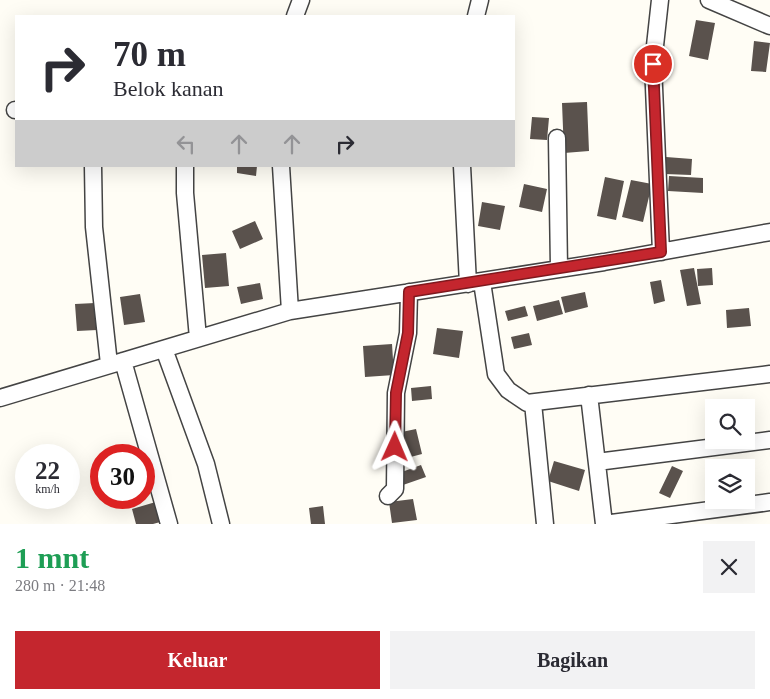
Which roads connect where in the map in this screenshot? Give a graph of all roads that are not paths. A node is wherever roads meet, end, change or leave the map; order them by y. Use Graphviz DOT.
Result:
graph roads {
  1 [pos="301,0"];
  2 [pos="480,0"];
  3 [pos="660,0"];
  4 [pos="708,0"];
  5 [pos="295,15"];
  6 [pos="476,15"];
  7 [pos="770,26"];
  8 [pos="557,138"];
  9 [pos="94,167"];
  10 [pos="185,167"];
  11 [pos="281,167"];
  12 [pos="462,167"];
  13 [pos="770,232"];
  14 [pos="661,252"];
  15 [pos="559,268"];
  16 [pos="475,283"];
  17 [pos="409,292"];
  18 [pos="290,311"];
  19 [pos="198,338"];
  20 [pos="164,349"];
  21 [pos="116,363"];
  22 [pos="770,374"];
  23 [pos="588,394"];
  24 [pos="0,398"];
  25 [pos="533,403"];
  26 [pos="770,440"];
  27 [pos="597,462"];
  28 [pos="388,496"];
  29 [pos="770,502"];
  30 [pos="170,524"];
  31 [pos="221,524"];
  32 [pos="545,524"];
  1 -- 5 [label="street"];
  2 -- 6 [label="street"];
  3 -- 14 [label="street"];
  4 -- 7 [label="street"];
  8 -- 15 [label="street"];
  9 -- 21 [label="street"];
  10 -- 19 [label="street"];
  11 -- 18 [label="street"];
  12 -- 16 [label="street"];
  13 -- 14 [label="street"];
  14 -- 15 [label="street"];
  15 -- 16 [label="street"];
  16 -- 17 [label="street"];
  16 -- 25 [label="street"];
  17 -- 18 [label="street"];
  17 -- 28 [label="street"];
  18 -- 19 [label="street"];
  19 -- 20 [label="street"];
  20 -- 21 [label="street"];
  20 -- 31 [label="street"];
  21 -- 24 [label="street"];
  21 -- 30 [label="street"];
  22 -- 23 [label="street"];
  23 -- 25 [label="street"];
  23 -- 27 [label="street"];
  25 -- 32 [label="street"];
  26 -- 27 [label="street"];
  27 -- 29 [label="street"];
}
